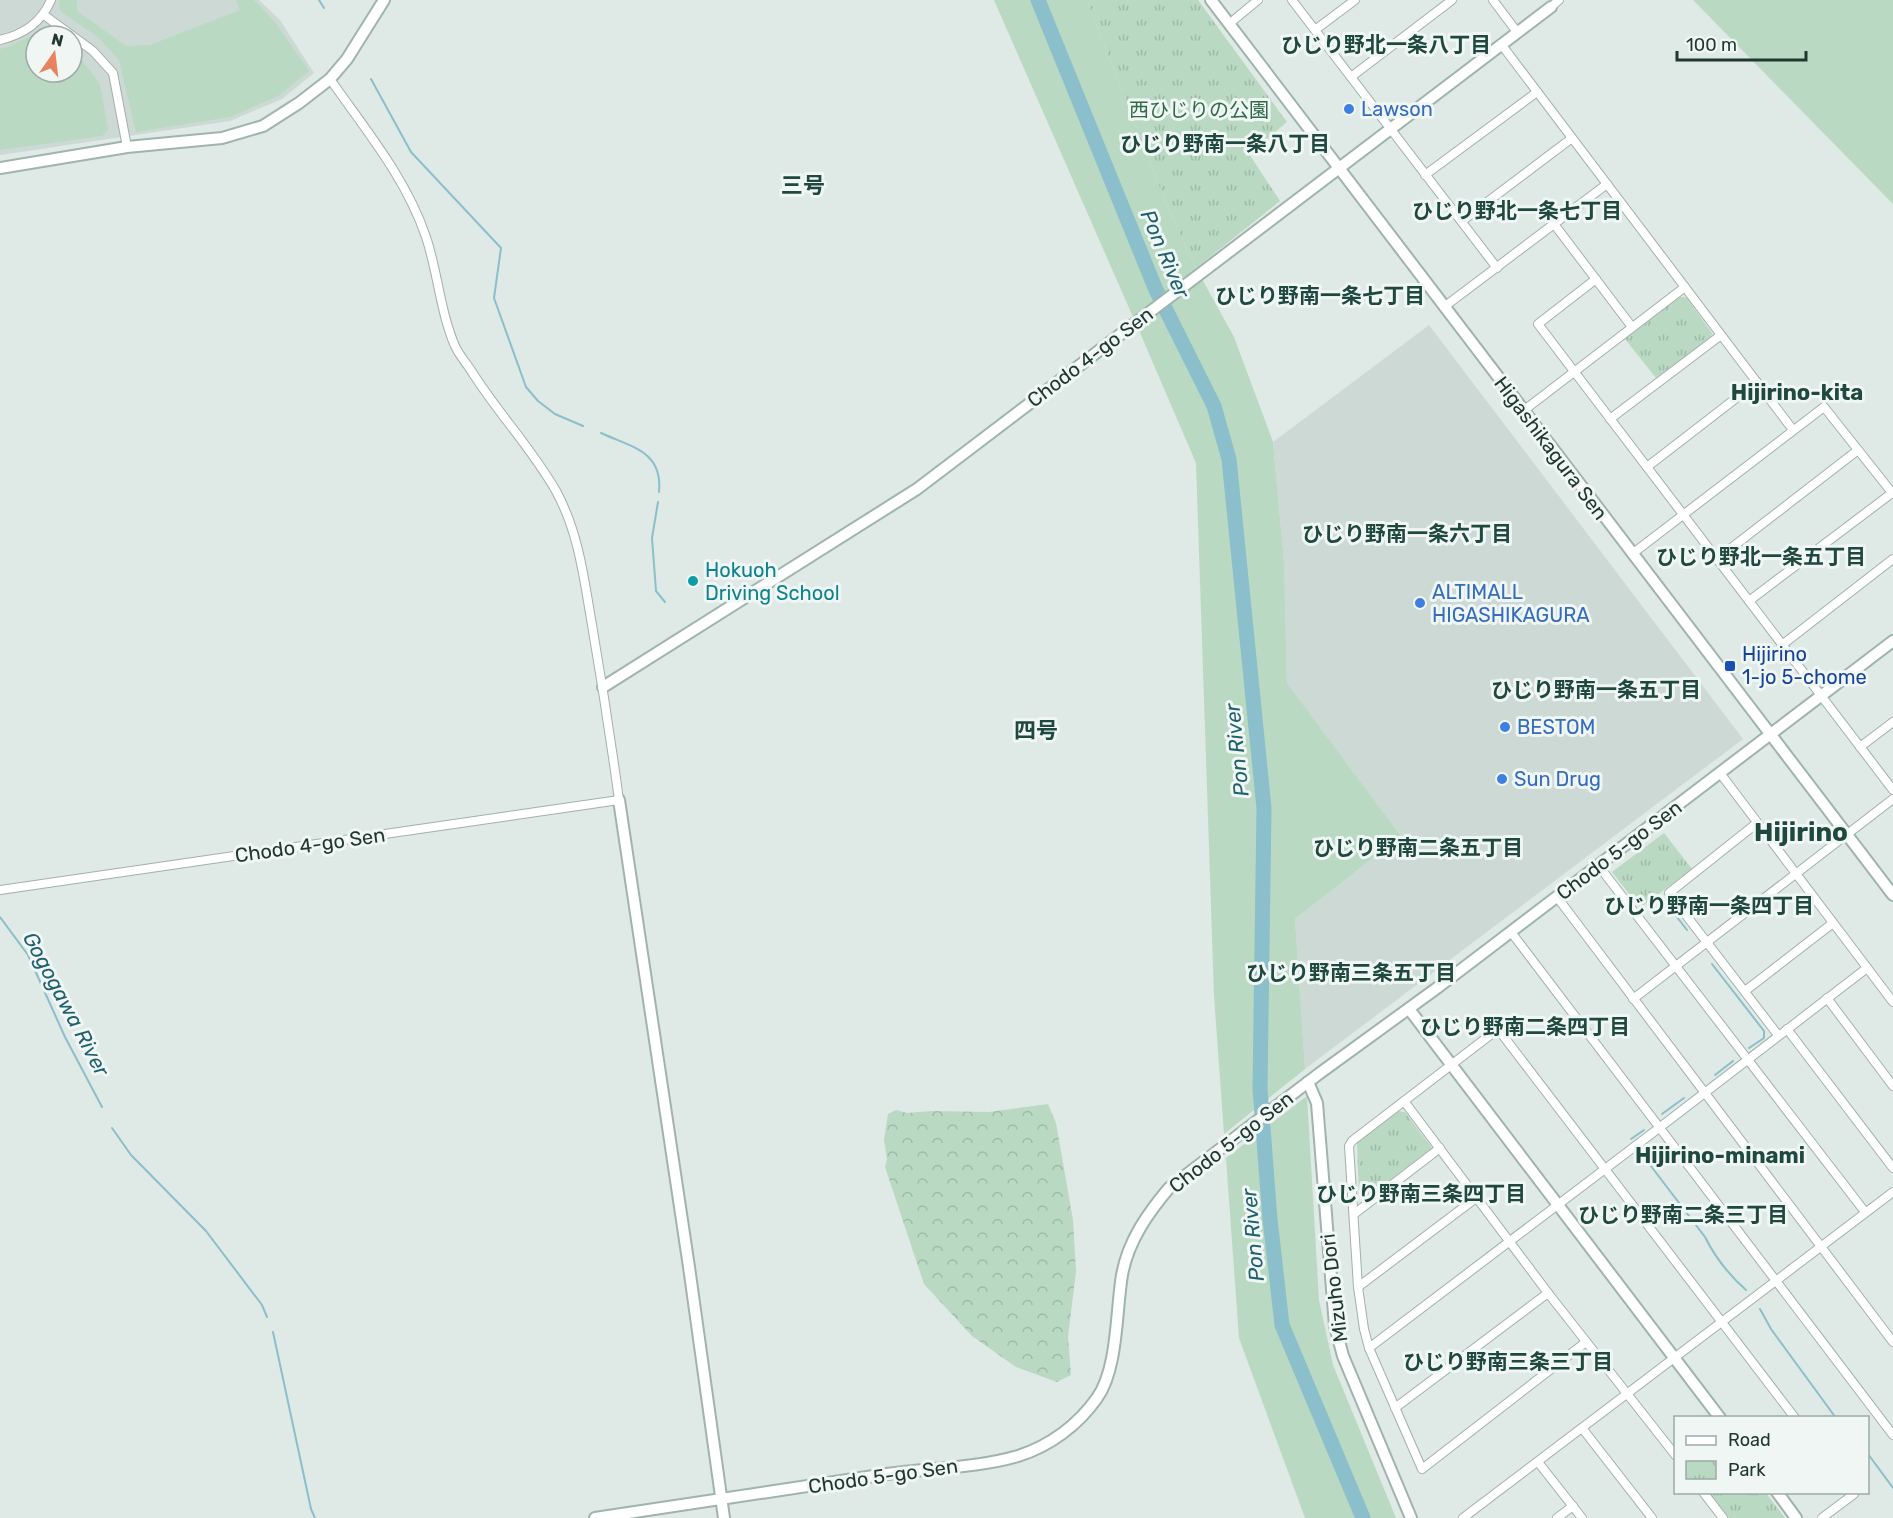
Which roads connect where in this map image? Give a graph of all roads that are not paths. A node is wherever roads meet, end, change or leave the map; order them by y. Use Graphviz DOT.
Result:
graph roads {
  1 [pos="51,0"];
  2 [pos="384,0"];
  3 [pos="1210,0"];
  4 [pos="1258,0"];
  5 [pos="1292,0"];
  6 [pos="1355,0"];
  7 [pos="1452,0"];
  8 [pos="1493,0"];
  9 [pos="1555,3"];
  10 [pos="44,15"];
  11 [pos="1229,24"];
  12 [pos="1315,30"];
  13 [pos="1517,32"];
  14 [pos="0,40"];
  15 [pos="1501,44"];
  16 [pos="1351,77"];
  17 [pos="330,79"];
  18 [pos="1537,92"];
  19 [pos="1390,128"];
  20 [pos="1572,138"];
  21 [pos="127,147"];
  22 [pos="0,168"];
  23 [pos="1338,168"];
  24 [pos="1425,175"];
  25 [pos="1607,184"];
  26 [pos="1462,221"];
  27 [pos="1554,224"];
  28 [pos="1497,268"];
  29 [pos="1596,279"];
  30 [pos="1685,287"];
  31 [pos="1444,307"];
  32 [pos="1632,327"];
  33 [pos="1721,335"];
  34 [pos="1574,372"];
  35 [pos="1757,382"];
  36 [pos="1523,411"];
  37 [pos="1610,419"];
  38 [pos="1793,430"];
  39 [pos="1858,450"];
  40 [pos="1647,467"];
  41 [pos="1892,493"];
  42 [pos="1682,516"];
  43 [pos="1632,554"];
  44 [pos="1717,559"];
  45 [pos="1893,560"];
  46 [pos="1749,601"];
  47 [pos="1893,641"];
  48 [pos="1782,645"];
  49 [pos="603,687"];
  50 [pos="1821,695"];
  51 [pos="1893,722"];
  52 [pos="1770,736"];
  53 [pos="1860,747"];
  54 [pos="1720,774"];
  55 [pos="1893,790"];
  56 [pos="1893,799"];
  57 [pos="619,800"];
  58 [pos="1757,823"];
  59 [pos="1847,835"];
  60 [pos="1598,866"];
  61 [pos="1796,874"];
  62 [pos="0,890"];
  63 [pos="1893,895"];
  64 [pos="1557,897"];
  65 [pos="1833,923"];
  66 [pos="1511,932"];
  67 [pos="1707,942"];
  68 [pos="1676,966"];
  69 [pos="1867,968"];
  70 [pos="1744,991"];
  71 [pos="1827,998"];
  72 [pos="1633,999"];
  73 [pos="1893,1002"];
  74 [pos="1409,1009"];
  75 [pos="1787,1029"];
  76 [pos="1778,1035"];
  77 [pos="1747,1060"];
  78 [pos="1451,1065"];
  79 [pos="1308,1082"];
  80 [pos="1893,1086"];
  81 [pos="1704,1093"];
  82 [pos="1404,1101"];
  83 [pos="1659,1128"];
  84 [pos="1440,1148"];
  85 [pos="1605,1168"];
  86 [pos="1893,1168"];
  87 [pos="1893,1192"];
  88 [pos="1476,1198"];
  89 [pos="1558,1205"];
  90 [pos="1865,1212"];
  91 [pos="1354,1214"];
  92 [pos="1510,1242"];
  93 [pos="1821,1246"];
  94 [pos="1776,1280"];
  95 [pos="1358,1287"];
  96 [pos="1548,1293"];
  97 [pos="1722,1322"];
  98 [pos="1586,1342"];
  99 [pos="1893,1342"];
  100 [pos="1370,1348"];
  101 [pos="1674,1358"];
  102 [pos="1628,1394"];
  103 [pos="1395,1408"];
  104 [pos="1718,1416"];
  105 [pos="1793,1416"];
  106 [pos="1582,1428"];
  107 [pos="1893,1435"];
  108 [pos="1674,1453"];
  109 [pos="1538,1462"];
  110 [pos="1705,1494"];
  111 [pos="1778,1494"];
  112 [pos="1854,1494"];
  113 [pos="721,1498"];
  114 [pos="1573,1506"];
  115 [pos="596,1518"];
  116 [pos="724,1518"];
  117 [pos="1411,1518"];
  118 [pos="1463,1518"];
  119 [pos="1557,1518"];
  120 [pos="1582,1518"];
  121 [pos="1652,1518"];
  122 [pos="1723,1518"];
  123 [pos="1796,1518"];
  124 [pos="1822,1518"];
  1 -- 10 [label="street"];
  2 -- 17 [label="street"];
  3 -- 11 [label="street, Higashikagura Sen"];
  4 -- 11 [label="street"];
  5 -- 12 [label="street"];
  6 -- 12 [label="street"];
  7 -- 16 [label="street"];
  8 -- 13 [label="street"];
  9 -- 13 [label="street, Chodo 4-go Sen"];
  10 -- 14 [label="street"];
  10 -- 21 [label="street"];
  11 -- 23 [label="street, Higashikagura Sen"];
  12 -- 16 [label="street"];
  13 -- 15 [label="street, Chodo 4-go Sen"];
  15 -- 18 [label="street"];
  15 -- 19 [label="street, Chodo 4-go Sen"];
  16 -- 19 [label="street"];
  17 -- 21 [label="street"];
  17 -- 49 [label="street"];
  18 -- 20 [label="street"];
  18 -- 24 [label="street"];
  19 -- 23 [label="street, Chodo 4-go Sen"];
  19 -- 24 [label="street"];
  20 -- 25 [label="street"];
  20 -- 26 [label="street"];
  21 -- 22 [label="street"];
  23 -- 31 [label="street, Higashikagura Sen"];
  23 -- 49 [label="street, Chodo 4-go Sen"];
  24 -- 26 [label="street"];
  25 -- 27 [label="street"];
  25 -- 30 [label="street"];
  26 -- 28 [label="street"];
  27 -- 28 [label="street"];
  27 -- 29 [label="street"];
  28 -- 31 [label="street"];
  29 -- 32 [label="street"];
  29 -- 34 [label="street"];
  30 -- 32 [label="street"];
  30 -- 33 [label="street"];
  31 -- 36 [label="street, Higashikagura Sen"];
  32 -- 34 [label="street"];
  33 -- 35 [label="street"];
  33 -- 37 [label="street"];
  34 -- 36 [label="street"];
  34 -- 37 [label="street"];
  35 -- 38 [label="street"];
  35 -- 40 [label="street"];
  36 -- 43 [label="street, Higashikagura Sen"];
  37 -- 40 [label="street"];
  38 -- 39 [label="street"];
  38 -- 42 [label="street"];
  39 -- 41 [label="street"];
  39 -- 44 [label="street"];
  40 -- 42 [label="street"];
  41 -- 46 [label="street"];
  42 -- 43 [label="street"];
  42 -- 44 [label="street"];
  43 -- 52 [label="street, Higashikagura Sen"];
  44 -- 46 [label="street"];
  45 -- 48 [label="street"];
  46 -- 48 [label="street"];
  47 -- 50 [label="street, Chodo 5-go Sen"];
  48 -- 50 [label="street"];
  49 -- 57 [label="street"];
  50 -- 52 [label="street, Chodo 5-go Sen"];
  50 -- 53 [label="street"];
  51 -- 53 [label="street"];
  52 -- 54 [label="street, Chodo 5-go Sen"];
  52 -- 59 [label="street, Higashikagura Sen"];
  53 -- 55 [label="street"];
  54 -- 58 [label="street"];
  54 -- 60 [label="street, Chodo 5-go Sen"];
  56 -- 59 [label="street"];
  57 -- 62 [label="street, Chodo 4-go Sen"];
  57 -- 113 [label="street"];
  58 -- 61 [label="street"];
  58 -- 67 [label="street"];
  59 -- 61 [label="street"];
  59 -- 63 [label="street, Higashikagura Sen"];
  60 -- 64 [label="street, Chodo 5-go Sen"];
  60 -- 68 [label="street"];
  61 -- 65 [label="street"];
  61 -- 67 [label="street"];
  64 -- 66 [label="street, Chodo 5-go Sen"];
  64 -- 72 [label="street"];
  65 -- 69 [label="street"];
  65 -- 70 [label="street"];
  66 -- 74 [label="street, Chodo 5-go Sen"];
  66 -- 83 [label="street"];
  67 -- 68 [label="street"];
  67 -- 70 [label="street"];
  68 -- 72 [label="street"];
  68 -- 77 [label="street"];
  69 -- 71 [label="street"];
  69 -- 73 [label="street"];
  70 -- 76 [label="street"];
  71 -- 75 [label="street"];
  71 -- 80 [label="street"];
  72 -- 81 [label="street"];
  74 -- 78 [label="street"];
  74 -- 79 [label="street, Chodo 5-go Sen"];
  75 -- 76 [label="street"];
  75 -- 86 [label="street"];
  76 -- 77 [label="street"];
  77 -- 81 [label="street"];
  77 -- 90 [label="street"];
  78 -- 82 [label="street"];
  78 -- 85 [label="street"];
  78 -- 89 [label="street"];
  79 -- 113 [label="street, Chodo 5-go Sen"];
  79 -- 117 [label="street, Mizuho Dori"];
  81 -- 83 [label="street"];
  81 -- 93 [label="street"];
  82 -- 84 [label="street"];
  82 -- 91 [label="street"];
  83 -- 85 [label="street"];
  83 -- 94 [label="street"];
  84 -- 88 [label="street"];
  84 -- 91 [label="street"];
  85 -- 89 [label="street"];
  85 -- 97 [label="street"];
  87 -- 90 [label="street"];
  88 -- 92 [label="street"];
  88 -- 95 [label="street"];
  89 -- 92 [label="street"];
  89 -- 101 [label="street"];
  90 -- 93 [label="street"];
  91 -- 95 [label="street"];
  92 -- 96 [label="street"];
  92 -- 100 [label="street"];
  93 -- 94 [label="street"];
  93 -- 99 [label="street"];
  94 -- 97 [label="street"];
  94 -- 107 [label="street"];
  95 -- 100 [label="street"];
  96 -- 98 [label="street"];
  96 -- 103 [label="street"];
  97 -- 101 [label="street"];
  97 -- 105 [label="street"];
  98 -- 102 [label="street"];
  98 -- 103 [label="street"];
  100 -- 103 [label="street"];
  101 -- 102 [label="street"];
  101 -- 104 [label="street"];
  102 -- 106 [label="street"];
  102 -- 108 [label="street"];
  106 -- 109 [label="street"];
  106 -- 121 [label="street"];
  109 -- 114 [label="street"];
  109 -- 118 [label="street"];
  110 -- 122 [label="street"];
  111 -- 123 [label="street"];
  112 -- 124 [label="street"];
  113 -- 115 [label="street, Chodo 5-go Sen"];
  113 -- 116 [label="street"];
  114 -- 119 [label="street"];
  114 -- 120 [label="street"];
}
